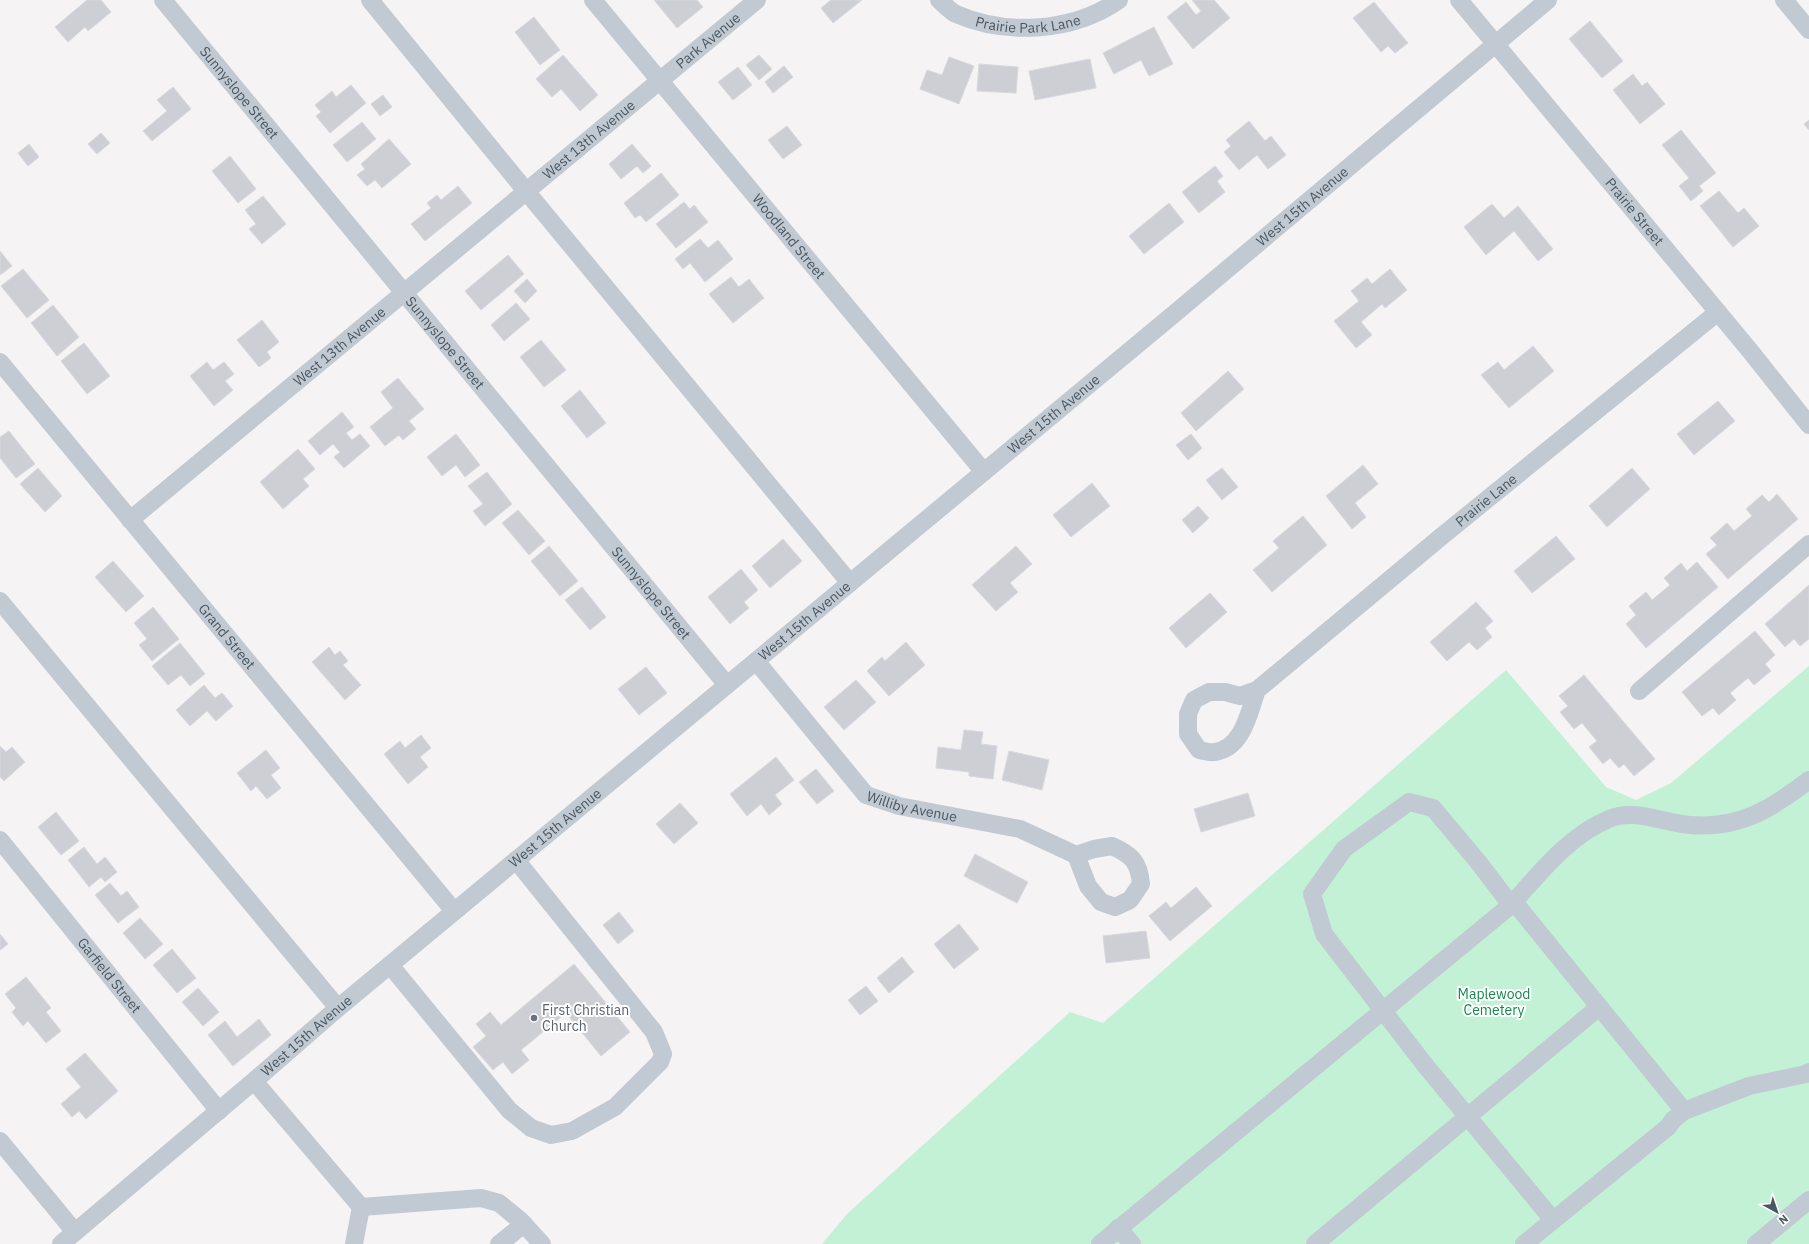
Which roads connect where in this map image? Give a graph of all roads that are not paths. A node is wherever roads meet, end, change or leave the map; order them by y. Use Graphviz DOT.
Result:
graph roads {
  1 [pos="163,0"];
  2 [pos="370,0"];
  3 [pos="594,0"];
  4 [pos="757,0"];
  5 [pos="939,0"];
  6 [pos="1119,0"];
  7 [pos="1459,0"];
  8 [pos="1548,0"];
  9 [pos="1784,0"];
  10 [pos="1809,30"];
  11 [pos="1496,44"];
  12 [pos="660,80"];
  13 [pos="526,191"];
  14 [pos="403,293"];
  15 [pos="1718,312"];
  16 [pos="0,362"];
  17 [pos="1809,425"];
  18 [pos="984,472"];
  19 [pos="130,520"];
  20 [pos="1809,544"];
  21 [pos="850,583"];
  22 [pos="0,601"];
  23 [pos="756,661"];
  24 [pos="727,685"];
  25 [pos="1257,690"];
  26 [pos="1638,691"];
  27 [pos="1809,780"];
  28 [pos="0,840"];
  29 [pos="1076,855"];
  30 [pos="516,860"];
  31 [pos="1511,905"];
  32 [pos="454,911"];
  33 [pos="390,965"];
  34 [pos="1599,1007"];
  35 [pos="338,1008"];
  36 [pos="1382,1010"];
  37 [pos="1809,1072"];
  38 [pos="254,1081"];
  39 [pos="219,1111"];
  40 [pos="1684,1112"];
  41 [pos="1468,1117"];
  42 [pos="0,1141"];
  43 [pos="1809,1200"];
  44 [pos="361,1208"];
  45 [pos="1553,1220"];
  46 [pos="524,1224"];
  47 [pos="1118,1228"];
  48 [pos="75,1232"];
  49 [pos="62,1244"];
  50 [pos="354,1244"];
  51 [pos="499,1244"];
  52 [pos="542,1244"];
  53 [pos="1100,1244"];
  54 [pos="1132,1244"];
  55 [pos="1315,1244"];
  56 [pos="1524,1244"];
  57 [pos="1756,1244"];
  1 -- 14 [label="street, Sunnyslope Street"];
  2 -- 13 [label="street"];
  3 -- 12 [label="street, Woodland Street"];
  4 -- 12 [label="street, Park Avenue"];
  5 -- 6 [label="street, Prairie Park Lane"];
  7 -- 11 [label="street, Prairie Street"];
  8 -- 11 [label="street, West 15th Avenue"];
  9 -- 10 [label="street"];
  11 -- 15 [label="street, Prairie Street"];
  11 -- 18 [label="street, West 15th Avenue"];
  12 -- 13 [label="street, West 13th Avenue"];
  12 -- 18 [label="street, Woodland Street"];
  13 -- 14 [label="street, West 13th Avenue"];
  13 -- 21 [label="street"];
  14 -- 19 [label="street, West 13th Avenue"];
  14 -- 24 [label="street, Sunnyslope Street"];
  15 -- 17 [label="street, Prairie Street"];
  15 -- 25 [label="street, Prairie Lane"];
  16 -- 19 [label="street, Grand Street"];
  18 -- 21 [label="street, West 15th Avenue"];
  19 -- 32 [label="street, Grand Street"];
  20 -- 26 [label="street"];
  21 -- 23 [label="street, West 15th Avenue"];
  22 -- 35 [label="street"];
  23 -- 24 [label="street, West 15th Avenue"];
  23 -- 29 [label="street, Williby Avenue"];
  24 -- 30 [label="street, West 15th Avenue"];
  27 -- 31 [label="street"];
  28 -- 39 [label="street, Garfield Street"];
  30 -- 32 [label="street, West 15th Avenue"];
  30 -- 33 [label="street"];
  31 -- 34 [label="street"];
  31 -- 36 [label="street"];
  31 -- 36 [label="street"];
  32 -- 33 [label="street, West 15th Avenue"];
  33 -- 35 [label="street, West 15th Avenue"];
  34 -- 40 [label="street"];
  34 -- 41 [label="street"];
  35 -- 38 [label="street, West 15th Avenue"];
  36 -- 41 [label="street"];
  36 -- 47 [label="street"];
  37 -- 40 [label="street"];
  38 -- 39 [label="street, West 15th Avenue"];
  38 -- 44 [label="street"];
  39 -- 48 [label="street, West 15th Avenue"];
  40 -- 45 [label="street"];
  41 -- 45 [label="street"];
  41 -- 55 [label="street"];
  42 -- 48 [label="street"];
  43 -- 57 [label="street"];
  44 -- 46 [label="street"];
  44 -- 50 [label="street"];
  45 -- 56 [label="street"];
  46 -- 51 [label="street"];
  46 -- 52 [label="street"];
  47 -- 53 [label="street"];
  47 -- 54 [label="street"];
  48 -- 49 [label="street, West 15th Avenue"];
}
